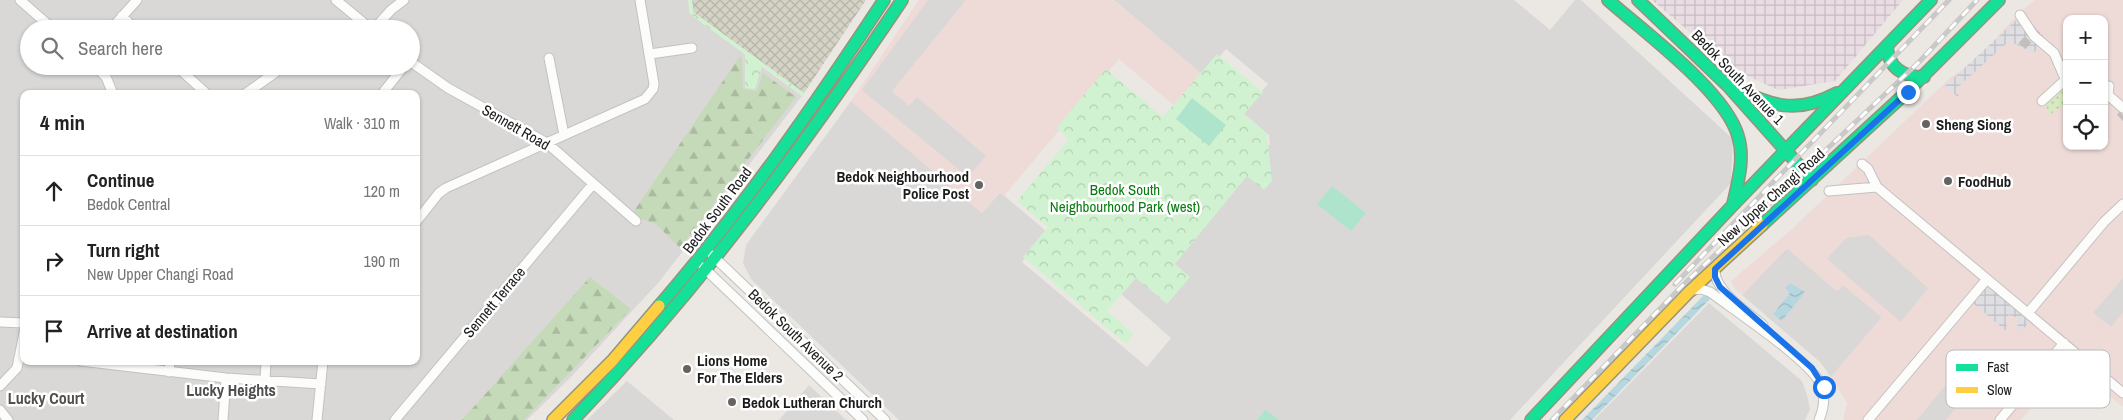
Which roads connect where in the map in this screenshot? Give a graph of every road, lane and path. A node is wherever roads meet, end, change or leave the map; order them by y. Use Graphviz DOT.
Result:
graph roads {
  1 [pos="20,0"];
  2 [pos="137,0"];
  3 [pos="336,0"];
  4 [pos="404,0"];
  5 [pos="640,0"];
  6 [pos="884,0"];
  7 [pos="902,0"];
  8 [pos="1608,0"];
  9 [pos="1638,0"];
  10 [pos="1931,0"];
  11 [pos="1999,0"];
  12 [pos="2020,15"];
  13 [pos="122,16"];
  14 [pos="43,20"];
  15 [pos="119,20"];
  16 [pos="126,20"];
  17 [pos="361,20"];
  18 [pos="381,20"];
  19 [pos="1888,46"];
  20 [pos="692,48"];
  21 [pos="650,54"];
  22 [pos="549,58"];
  23 [pos="420,68"];
  24 [pos="2063,69"];
  25 [pos="104,75"];
  26 [pos="186,75"];
  27 [pos="272,75"];
  28 [pos="397,75"];
  29 [pos="1924,77"];
  30 [pos="1726,83"];
  31 [pos="2063,84"];
  32 [pos="1850,86"];
  33 [pos="111,90"];
  34 [pos="203,90"];
  35 [pos="251,90"];
  36 [pos="385,90"];
  37 [pos="2108,94"];
  38 [pos="2042,101"];
  39 [pos="2123,108"];
  40 [pos="793,133"];
  41 [pos="564,135"];
  42 [pos="804,141"];
  43 [pos="547,143"];
  44 [pos="1788,150"];
  45 [pos="1862,164"];
  46 [pos="1812,180"];
  47 [pos="593,184"];
  48 [pos="1877,187"];
  49 [pos="1829,191"];
  50 [pos="2123,204"];
  51 [pos="1733,205"];
  52 [pos="420,217"];
  53 [pos="636,221"];
  54 [pos="707,249"];
  55 [pos="717,260"];
  56 [pos="697,262"];
  57 [pos="1715,269"];
  58 [pos="708,272"];
  59 [pos="1987,279"];
  60 [pos="1689,292"];
  61 [pos="2028,313"];
  62 [pos="0,322"];
  63 [pos="20,322"];
  64 [pos="2064,344"];
  65 [pos="2059,350"];
  66 [pos="2071,350"];
  67 [pos="20,361"];
  68 [pos="113,365"];
  69 [pos="170,365"];
  70 [pos="266,365"];
  71 [pos="323,365"];
  72 [pos="169,372"];
  73 [pos="226,378"];
  74 [pos="265,381"];
  75 [pos="2110,382"];
  76 [pos="321,384"];
  77 [pos="0,386"];
  78 [pos="2123,393"];
  79 [pos="2010,408"];
  80 [pos="0,410"];
  81 [pos="8,420"];
  82 [pos="223,420"];
  83 [pos="317,420"];
  84 [pos="394,420"];
  85 [pos="553,420"];
  86 [pos="573,420"];
  87 [pos="863,420"];
  88 [pos="885,420"];
  89 [pos="1531,420"];
  90 [pos="1565,420"];
  91 [pos="1820,420"];
  92 [pos="1868,420"];
  93 [pos="2000,420"];
  1 -- 14 [label="street"];
  2 -- 13 [label="street"];
  3 -- 17 [label="street"];
  4 -- 18 [label="street"];
  5 -- 21 [label="street"];
  6 -- 40 [label="main road, Bedok South Road"];
  7 -- 42 [label="main road, Bedok South Road"];
  8 -- 51 [label="main road"];
  9 -- 30 [label="main road, Bedok South Avenue 1"];
  10 -- 19 [label="main road, New Upper Changi Road"];
  11 -- 29 [label="main road, New Upper Changi Road"];
  12 -- 24 [label="street"];
  13 -- 15 [label="street"];
  13 -- 16 [label="street"];
  19 -- 29 [label="main road"];
  19 -- 32 [label="main road, New Upper Changi Road"];
  20 -- 21 [label="street"];
  21 -- 41 [label="street"];
  22 -- 41 [label="street"];
  23 -- 43 [label="street, Sennett Road"];
  25 -- 33 [label="street"];
  26 -- 34 [label="street"];
  27 -- 35 [label="street"];
  28 -- 36 [label="street"];
  29 -- 46 [label="main road, New Upper Changi Road"];
  30 -- 32 [label="main road"];
  30 -- 44 [label="main road, Bedok South Avenue 1"];
  31 -- 38 [label="street"];
  32 -- 44 [label="main road, New Upper Changi Road"];
  37 -- 39 [label="street"];
  40 -- 42 [label="main road"];
  40 -- 54 [label="main road, Bedok South Road"];
  41 -- 43 [label="street"];
  42 -- 55 [label="main road, Bedok South Road"];
  43 -- 47 [label="street, Sennett Road"];
  43 -- 52 [label="street"];
  44 -- 46 [label="main road, Bedok South Avenue 1"];
  44 -- 51 [label="main road, New Upper Changi Road"];
  45 -- 48 [label="street"];
  46 -- 57 [label="main road, New Upper Changi Road"];
  47 -- 53 [label="street, Sennett Road"];
  47 -- 84 [label="street, Sennett Terrace"];
  48 -- 49 [label="street"];
  48 -- 59 [label="street"];
  50 -- 61 [label="street"];
  51 -- 89 [label="main road, New Upper Changi Road"];
  54 -- 55 [label="street, Bedok South Avenue 2"];
  54 -- 56 [label="main road, Bedok South Road"];
  55 -- 58 [label="main road, Bedok South Road"];
  55 -- 88 [label="street, Bedok South Avenue 2"];
  56 -- 58 [label="street, Bedok South Avenue 2"];
  56 -- 85 [label="main road, Bedok South Road"];
  57 -- 60 [label="main road, New Upper Changi Road"];
  57 -- 91 [label="street"];
  58 -- 86 [label="main road, Bedok South Road"];
  58 -- 87 [label="street, Bedok South Avenue 2"];
  59 -- 61 [label="street"];
  59 -- 92 [label="street"];
  60 -- 90 [label="main road, New Upper Changi Road"];
  60 -- 91 [label="street"];
  61 -- 64 [label="street"];
  62 -- 63 [label="street"];
  64 -- 65 [label="street"];
  64 -- 66 [label="street"];
  67 -- 77 [label="street"];
  68 -- 72 [label="street"];
  69 -- 72 [label="street"];
  70 -- 74 [label="street"];
  71 -- 76 [label="street"];
  72 -- 73 [label="street"];
  73 -- 74 [label="street"];
  73 -- 82 [label="street"];
  74 -- 76 [label="street"];
  75 -- 78 [label="street"];
  76 -- 83 [label="street"];
  79 -- 93 [label="street"];
  80 -- 81 [label="street"];
}
